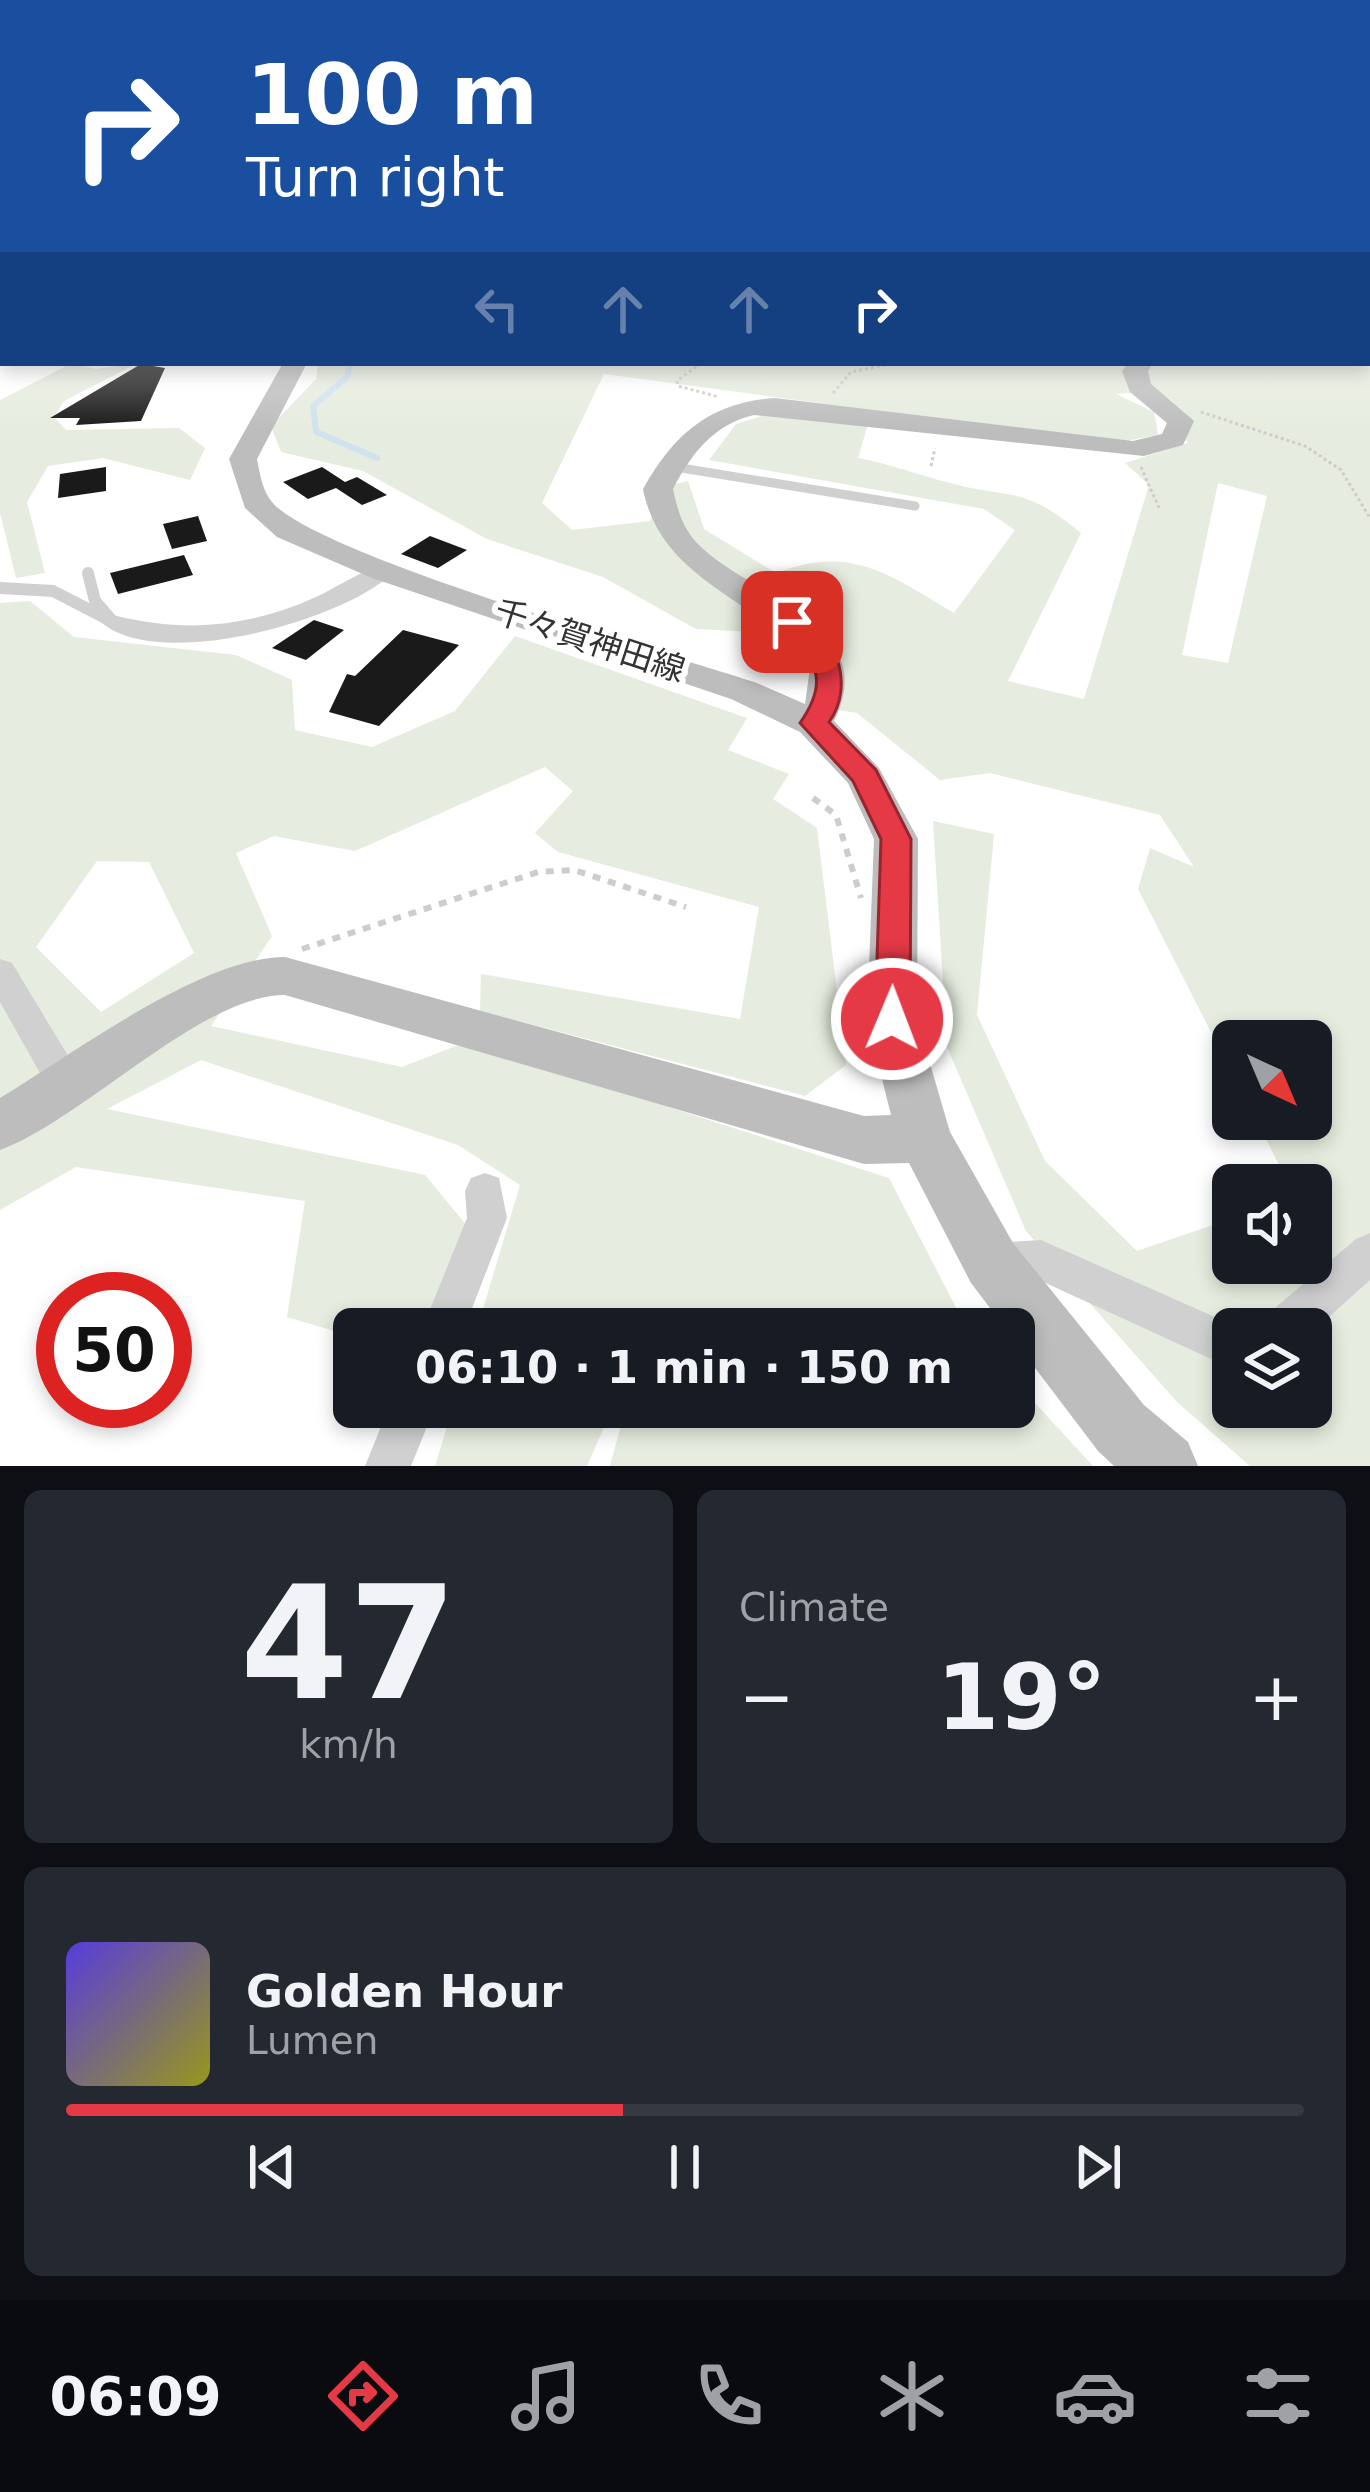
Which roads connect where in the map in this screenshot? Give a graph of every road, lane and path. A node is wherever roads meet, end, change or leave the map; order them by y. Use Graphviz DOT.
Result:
graph roads {
  1 [pos="294,366"];
  2 [pos="696,366"];
  3 [pos="880,366"];
  4 [pos="1140,366"];
  5 [pos="1155,399"];
  6 [pos="752,406"];
  7 [pos="817,411"];
  8 [pos="1134,450"];
  9 [pos="669,466"];
  10 [pos="915,506"];
  11 [pos="1159,508"];
  12 [pos="1370,518"];
  13 [pos="384,572"];
  14 [pos="88,573"];
  15 [pos="0,588"];
  16 [pos="113,622"];
  17 [pos="814,723"];
  18 [pos="813,798"];
  19 [pos="686,907"];
  20 [pos="894,923"];
  21 [pos="0,972"];
  22 [pos="256,976"];
  23 [pos="66,1085"];
  24 [pos="0,1126"];
  25 [pos="924,1138"];
  26 [pos="485,1191"];
  27 [pos="1370,1253"];
  28 [pos="992,1263"];
  29 [pos="451,1308"];
  30 [pos="1307,1308"];
  31 [pos="1212,1337"];
  32 [pos="403,1428"];
  33 [pos="388,1466"];
  34 [pos="1164,1466"];
  1 -- 13 [label="street, 千々賀神田線"];
  2 -- 6 [label="path"];
  3 -- 7 [label="path"];
  4 -- 5 [label="street"];
  5 -- 8 [label="street"];
  5 -- 12 [label="path"];
  6 -- 7 [label="street"];
  6 -- 9 [label="street"];
  7 -- 8 [label="street"];
  8 -- 11 [label="path"];
  9 -- 10 [label="lane"];
  9 -- 17 [label="street"];
  13 -- 16 [label="street"];
  13 -- 17 [label="street, 千々賀神田線"];
  14 -- 16 [label="lane"];
  15 -- 16 [label="lane"];
  17 -- 20 [label="street, 千々賀神田線"];
  18 -- 20 [label="path"];
  19 -- 22 [label="path"];
  20 -- 25 [label="street, 千々賀神田線"];
  21 -- 23 [label="street"];
  22 -- 23 [label="street"];
  22 -- 25 [label="street"];
  23 -- 24 [label="street"];
  25 -- 28 [label="street, 千々賀神田線"];
  26 -- 29 [label="street"];
  27 -- 30 [label="street"];
  28 -- 31 [label="street"];
  28 -- 34 [label="street, 千々賀神田線"];
  32 -- 33 [label="street"];
}
